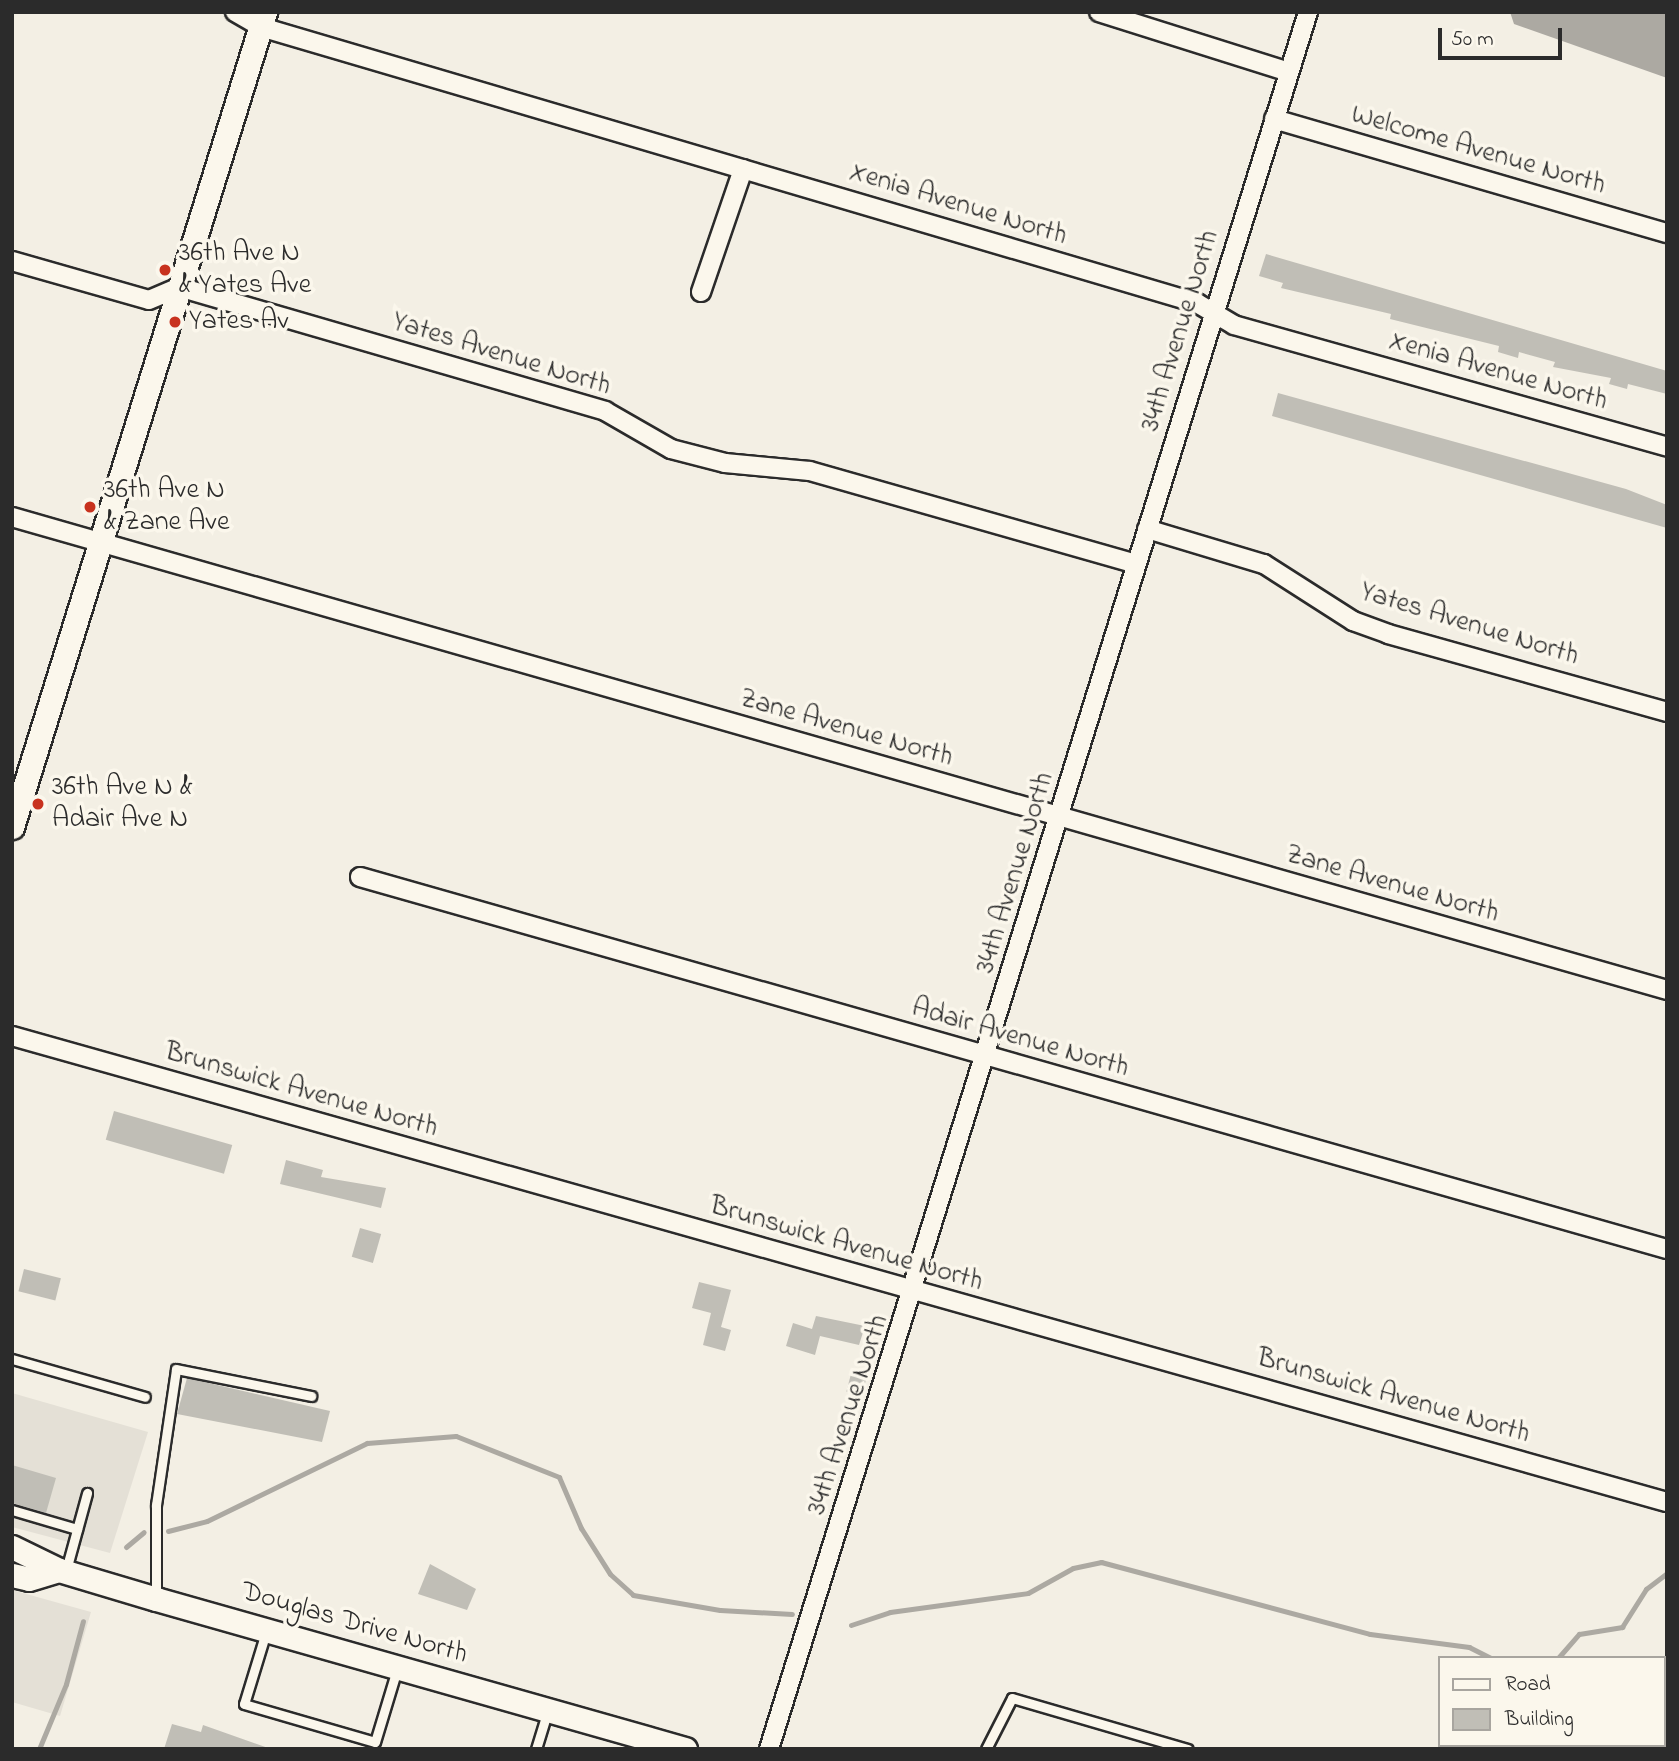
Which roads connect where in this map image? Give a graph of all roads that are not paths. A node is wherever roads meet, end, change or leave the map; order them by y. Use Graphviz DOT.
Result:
graph roads {
  1 [pos="235,12"];
  2 [pos="1099,12"];
  3 [pos="1308,12"];
  4 [pos="263,20"];
  5 [pos="1289,72"];
  6 [pos="1275,119"];
  7 [pos="743,169"];
  8 [pos="1667,233"];
  9 [pos="12,261"];
  10 [pos="179,287"];
  11 [pos="701,292"];
  12 [pos="1213,314"];
  13 [pos="1667,447"];
  14 [pos="12,517"];
  15 [pos="1147,529"];
  16 [pos="100,542"];
  17 [pos="1136,564"];
  18 [pos="1667,712"];
  19 [pos="20,777"];
  20 [pos="1060,818"];
  21 [pos="12,827"];
  22 [pos="360,877"];
  23 [pos="1667,990"];
  24 [pos="12,1036"];
  25 [pos="987,1057"];
  26 [pos="1667,1249"];
  27 [pos="915,1292"];
  28 [pos="12,1359"];
  29 [pos="311,1396"];
  30 [pos="145,1397"];
  31 [pos="87,1493"];
  32 [pos="1667,1502"];
  33 [pos="12,1510"];
  34 [pos="77,1529"];
  35 [pos="12,1547"];
  36 [pos="62,1571"];
  37 [pos="12,1574"];
  38 [pos="156,1599"];
  39 [pos="267,1630"];
  40 [pos="397,1667"];
  41 [pos="548,1710"];
  42 [pos="1139,1737"];
  43 [pos="536,1749"];
  44 [pos="685,1749"];
  45 [pos="769,1749"];
  46 [pos="986,1749"];
  47 [pos="1136,1749"];
  48 [pos="1188,1749"];
  1 -- 4 [label="street, Xenia Avenue North"];
  2 -- 5 [label="street"];
  3 -- 5 [label="street, 34th Avenue North"];
  4 -- 7 [label="street, Xenia Avenue North"];
  4 -- 10 [label="street"];
  5 -- 6 [label="street, 34th Avenue North"];
  6 -- 8 [label="street, Welcome Avenue North"];
  6 -- 12 [label="street, 34th Avenue North"];
  7 -- 11 [label="street"];
  7 -- 12 [label="street, Xenia Avenue North"];
  9 -- 10 [label="street"];
  10 -- 16 [label="street"];
  10 -- 17 [label="street, Yates Avenue North"];
  12 -- 13 [label="street, Xenia Avenue North"];
  12 -- 15 [label="street, 34th Avenue North"];
  14 -- 16 [label="street, Zane Avenue North"];
  15 -- 17 [label="street, 34th Avenue North"];
  15 -- 18 [label="street, Yates Avenue North"];
  16 -- 19 [label="street"];
  16 -- 20 [label="street, Zane Avenue North"];
  17 -- 20 [label="street, 34th Avenue North"];
  19 -- 21 [label="street"];
  20 -- 23 [label="street, Zane Avenue North"];
  20 -- 25 [label="street, 34th Avenue North"];
  22 -- 25 [label="street, Adair Avenue North"];
  24 -- 27 [label="street, Brunswick Avenue North"];
  25 -- 26 [label="street, Adair Avenue North"];
  25 -- 27 [label="street, 34th Avenue North"];
  27 -- 32 [label="street, Brunswick Avenue North"];
  27 -- 45 [label="street, 34th Avenue North"];
  28 -- 30 [label="lane"];
  29 -- 38 [label="lane"];
  31 -- 34 [label="lane"];
  33 -- 34 [label="lane"];
  34 -- 36 [label="lane"];
  35 -- 36 [label="street, Douglas Drive North"];
  36 -- 37 [label="street"];
  36 -- 38 [label="street, Douglas Drive North"];
  38 -- 39 [label="street, Douglas Drive North"];
  39 -- 40 [label="street, Douglas Drive North"];
  39 -- 40 [label="lane"];
  40 -- 41 [label="street, Douglas Drive North"];
  41 -- 43 [label="lane"];
  41 -- 44 [label="street, Douglas Drive North"];
  42 -- 46 [label="lane"];
  42 -- 47 [label="lane"];
  42 -- 48 [label="lane"];
}
